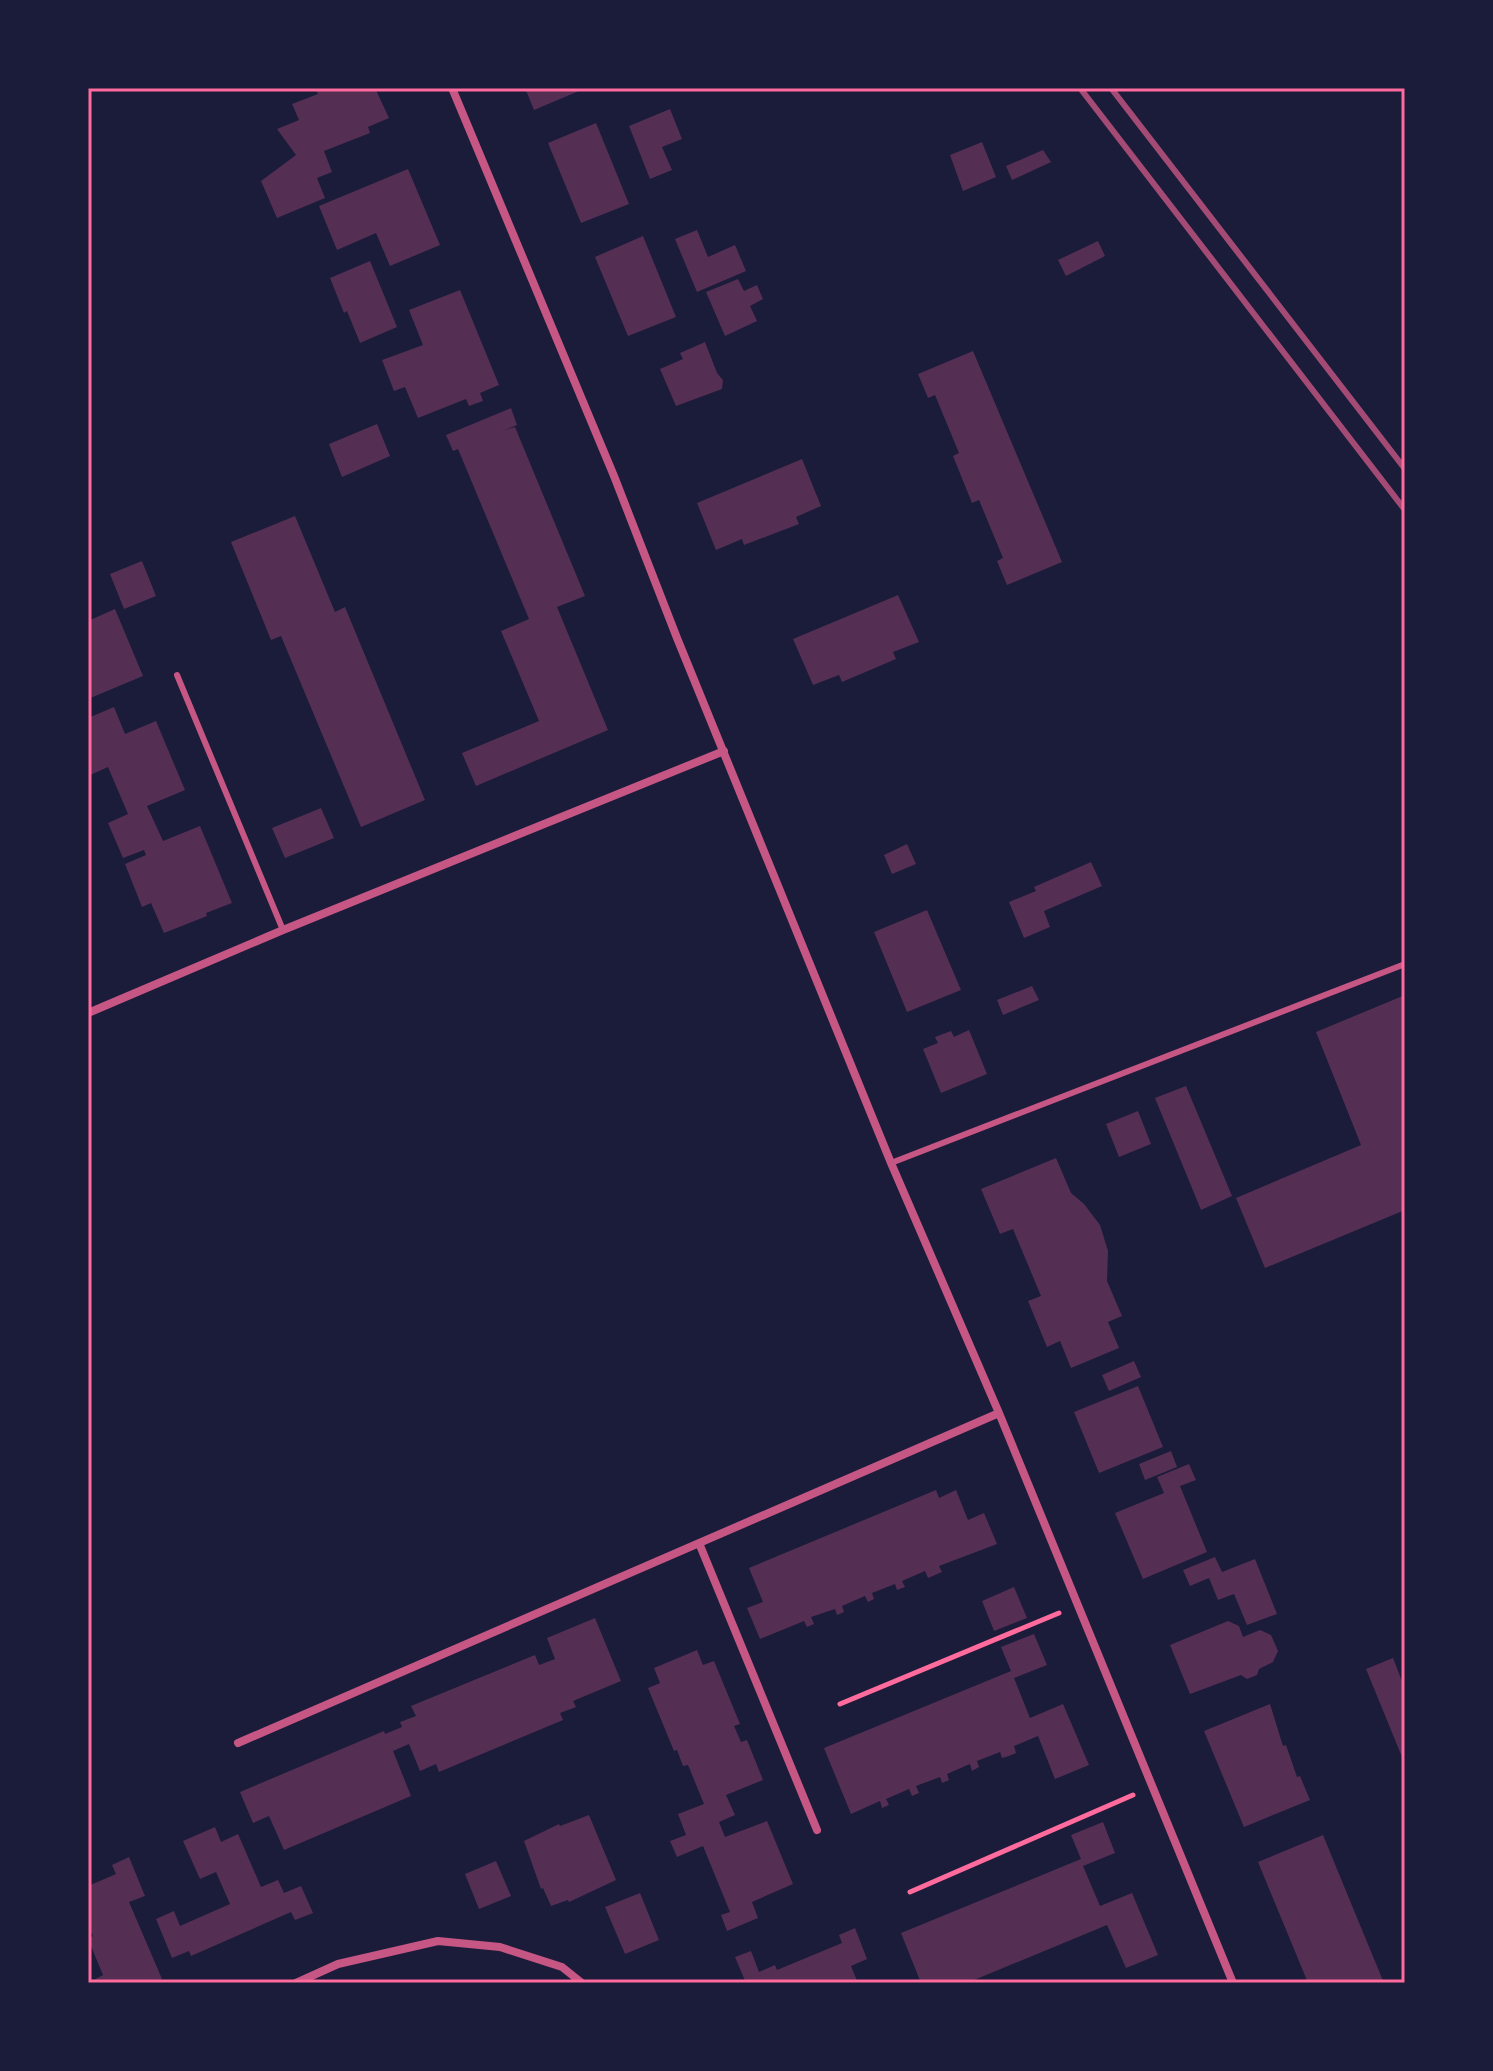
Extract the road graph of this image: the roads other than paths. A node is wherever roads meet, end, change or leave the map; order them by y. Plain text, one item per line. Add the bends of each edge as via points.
1 (452, 88) edge
2 (177, 675) dead end
3 (724, 751) junction
4 (283, 930) junction
5 (1405, 964) edge
6 (88, 1013) edge
7 (891, 1163) junction
8 (999, 1413) junction
9 (699, 1543) junction
10 (238, 1743) dead end
11 (817, 1830) dead end
12 (296, 1983) edge
13 (582, 1983) edge
14 (1233, 1983) edge

1 - 3 street
2 - 4 lane
3 - 4 street
3 - 7 street
4 - 6 street
5 - 7 lane
7 - 8 street
8 - 9 street
8 - 14 street
9 - 10 street
9 - 11 street
12 - 13 street via 338,1964 438,1941 500,1947 562,1967

